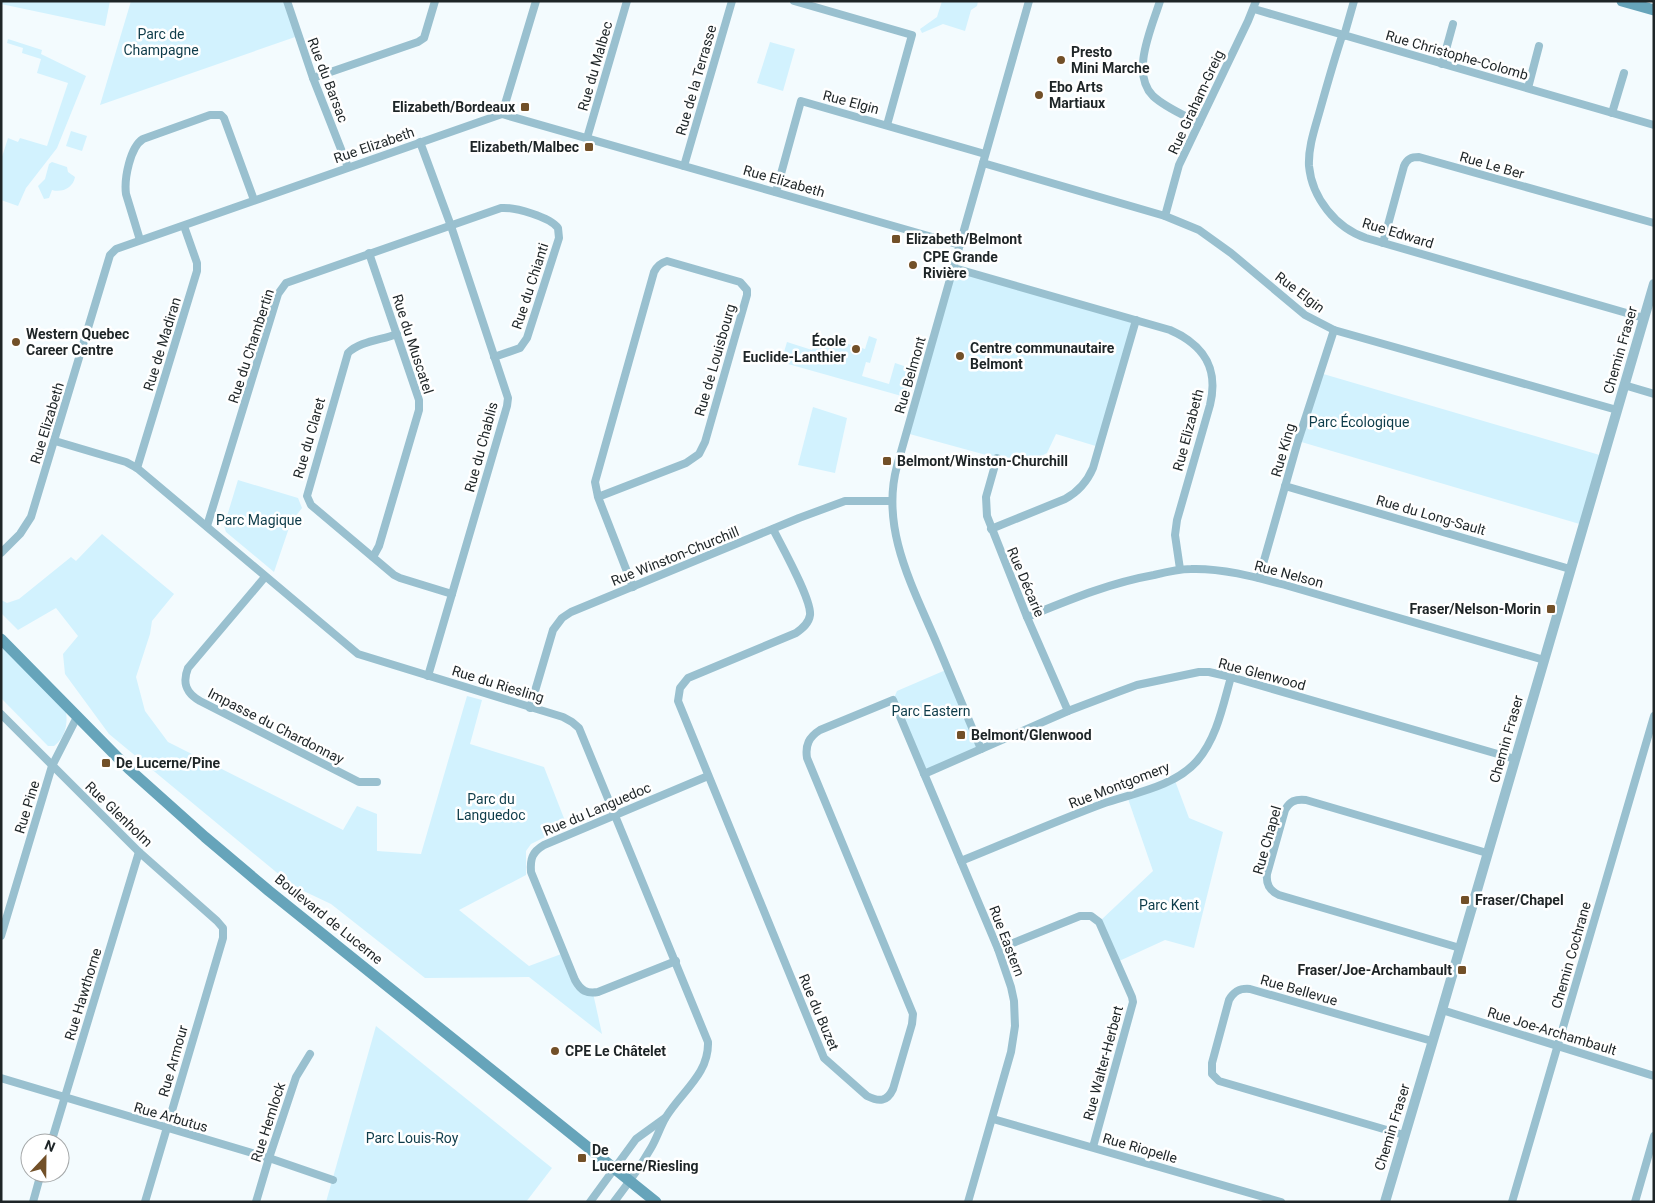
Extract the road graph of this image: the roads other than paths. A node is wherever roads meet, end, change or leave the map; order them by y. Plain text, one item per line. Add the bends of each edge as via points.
1 (287, 1) edge
2 (435, 1) edge
3 (536, 1) edge
4 (627, 1) edge
5 (732, 1) edge
6 (794, 1) edge
7 (1029, 1) edge
8 (1160, 1) edge
9 (1354, 1) edge
10 (1622, 1) edge
11 (1255, 5) edge
12 (1654, 10) edge
13 (1453, 24) dead end
14 (1343, 36) junction
15 (1539, 46) dead end
16 (1442, 64) junction
17 (1624, 73) dead end
18 (313, 78) junction
19 (1528, 88) junction
20 (1612, 112) junction
21 (502, 114) junction
22 (1199, 123) junction
23 (887, 125) junction
24 (1654, 125) edge
25 (587, 138) junction
26 (420, 142) junction
27 (985, 154) junction
28 (983, 164) junction
29 (684, 166) junction
30 (348, 167) junction
31 (776, 192) junction
32 (254, 200) junction
33 (1165, 216) junction
34 (1654, 223) edge
35 (184, 226) junction
36 (451, 226) junction
37 (140, 240) junction
38 (1383, 243) junction
39 (960, 245) junction
40 (369, 253) junction
41 (954, 268) junction
42 (1654, 284) edge
43 (1644, 318) junction
44 (1136, 320) junction
45 (1334, 330) junction
46 (397, 334) junction
47 (494, 357) junction
48 (1624, 385) junction
49 (1654, 394) edge
50 (1617, 410) junction
51 (55, 441) junction
52 (997, 458) dead end
53 (137, 468) junction
54 (1286, 486) junction
55 (598, 496) junction
56 (892, 501) junction
57 (208, 526) junction
58 (991, 529) junction
59 (773, 530) junction
60 (1, 553) edge
61 (373, 557) junction
62 (1570, 569) junction
63 (1180, 570) junction
64 (265, 577) junction
65 (1259, 578) junction
66 (633, 587) junction
67 (452, 594) junction
68 (1027, 617) junction
69 (1, 639) edge
70 (1544, 660) junction
71 (428, 676) junction
72 (1231, 676) junction
73 (893, 700) joint
74 (530, 708) junction
75 (1068, 711) junction
76 (1, 714) edge
77 (1654, 716) edge
78 (77, 717) junction
79 (981, 749) junction
80 (1515, 759) junction
81 (52, 766) junction
82 (924, 774) junction
83 (708, 776) junction
84 (377, 782) dead end
85 (615, 814) junction
86 (138, 852) junction
87 (1487, 853) junction
88 (961, 861) junction
89 (223, 928) joint
90 (1, 936) edge
91 (1460, 948) junction
92 (998, 949) junction
93 (676, 961) junction
94 (1442, 1010) junction
95 (1432, 1041) junction
96 (1557, 1046) junction
97 (310, 1054) dead end
98 (1654, 1076) edge
99 (1, 1078) edge
100 (64, 1098) junction
101 (666, 1117) junction
102 (993, 1118) junction
103 (167, 1129) junction
104 (54, 1133) edge
105 (1404, 1135) junction
106 (1654, 1136) edge
107 (1092, 1148) junction
108 (269, 1158) junction
109 (615, 1169) junction
110 (333, 1180) dead end
111 (630, 1181) junction
112 (39, 1183) edge
113 (33, 1202) edge
114 (145, 1202) edge
115 (256, 1202) edge
116 (590, 1202) edge
117 (614, 1202) edge
118 (656, 1202) edge
119 (968, 1202) edge
120 (1281, 1202) edge
121 (1385, 1202) edge
122 (1512, 1202) edge
123 (1635, 1202) edge

1 - 18 street, Rue du Barsac
2 - 18 street via 424,38 418,42
3 - 21 street
4 - 25 street, Rue du Malbec
5 - 29 street, Rue de la Terrasse
6 - 23 street via 912,35
7 - 27 street, Rue Belmont
8 - 22 street via 1143,58 1143,80 1155,97
9 - 14 street, Rue Edward
10 - 12 main road
11 - 14 street, Rue Christophe-Colomb
11 - 22 street, Rue Graham-Greig
13 - 16 street
14 - 16 street, Rue Christophe-Colomb
14 - 38 street, Rue Edward via 1313,137 1309,167 1320,198 1339,224
15 - 19 street
16 - 19 street, Rue Christophe-Colomb
17 - 20 street
18 - 30 street, Rue du Barsac
19 - 20 street, Rue Christophe-Colomb
20 - 24 street, Rue Christophe-Colomb
21 - 25 street, Rue Elizabeth
21 - 26 street, Rue Elizabeth
22 - 33 street, Rue Graham-Greig via 1180,165
23 - 27 street, Rue Elgin
23 - 31 street, Rue Elgin via 801,101
25 - 29 street, Rue Elizabeth
26 - 30 street, Rue Elizabeth
26 - 36 street, Rue du Chablis
27 - 28 street, Rue Belmont
28 - 33 street, Rue Elgin
28 - 39 street, Rue Belmont
29 - 31 street, Rue Elizabeth
30 - 32 street, Rue Elizabeth
31 - 39 street, Rue Elizabeth
32 - 35 street, Rue Elizabeth
32 - 37 street via 221,115 210,115 143,138 136,146 125,186
33 - 45 street, Rue Elgin via 1204,234 1305,315
34 - 38 street, Rue Le Ber via 1414,157 1404,166
35 - 37 street, Rue Elizabeth
35 - 53 street, Rue de Madiran via 197,271
36 - 40 street, Rue du Chambertin
36 - 47 street, Rue du Chablis
36 - 47 street, Rue du Chianti via 507,208 551,221 558,228 559,238 525,344 513,352
37 - 51 street, Rue Elizabeth via 116,249 110,255
38 - 43 street, Rue Edward
39 - 41 street, Rue Belmont
40 - 46 street, Rue du Muscatel
40 - 57 street, Rue du Chambertin via 291,281 281,288
41 - 44 street, Rue Elizabeth
41 - 56 street, Rue Belmont via 895,473
42 - 43 street, Chemin Fraser
43 - 48 street, Chemin Fraser
44 - 58 street via 1093,468 1086,482 1065,500
44 - 63 street, Rue Elizabeth via 1188,339 1202,351 1210,366 1212,397 1177,520 1175,534
45 - 50 street, Rue Elgin
45 - 54 street, Rue King
46 - 61 street, Rue du Muscatel via 417,391 419,410
46 - 61 street, Rue du Claret via 360,345 348,353 307,492 311,504
47 - 67 street, Rue du Chablis via 508,398 507,406
48 - 49 street
48 - 50 street, Chemin Fraser
50 - 62 street, Chemin Fraser
51 - 53 street, Rue du Riesling
51 - 60 street, Rue Elizabeth via 31,517
52 - 58 street, Rue Décarie via 986,504
53 - 57 street, Rue du Riesling
54 - 62 street, Rue du Long-Sault
54 - 65 street, Rue King
55 - 55 street, Rue de Louisbourg via 594,482 596,474 656,267 667,261 740,282 747,295 699,454 686,463
55 - 66 street, Rue de Louisbourg
56 - 59 street, Rue Winston-Churchill via 845,502
56 - 79 street, Rue Belmont via 895,534 904,566
57 - 64 street, Rue du Riesling
58 - 68 street, Rue Décarie
59 - 66 street, Rue Winston-Churchill
59 - 83 street, Rue du Buzet via 809,602 810,616 796,633 693,675 682,683 678,701
61 - 67 street, Rue du Claret via 400,578
62 - 70 street, Chemin Fraser
63 - 65 street, Rue Nelson
63 - 68 street, Rue Nelson via 1095,590
64 - 71 street, Rue du Riesling via 358,654
64 - 84 street, Impasse du Chardonnay via 188,668 185,682 189,693 358,782
65 - 70 street, Rue Nelson
66 - 74 street, Rue Winston-Churchill via 562,618 557,624
67 - 71 street, Rue du Chablis
68 - 75 street, Rue Décarie
69 - 78 main road, Boulevard de Lucerne
70 - 80 street, Chemin Fraser
71 - 74 street, Rue du Riesling
72 - 75 street, Rue Glenwood via 1209,672 1137,685
72 - 80 street, Rue Glenwood
72 - 88 street, Rue Montgomery via 1210,742 1198,760 1183,773
73 - 82 street, Rue Eastern
73 - 83 street, Rue du Buzet via 820,730 810,738 806,748 807,758 912,1014 893,1089 884,1100 867,1096 824,1058
74 - 85 street, Rue du Riesling via 563,717 579,728
75 - 79 street, Rue Glenwood
76 - 81 street, Rue Glenholm
77 - 96 street, Chemin Cochrane
78 - 81 street, Rue Pine
78 - 109 main road, Boulevard de Lucerne via 148,787 269,891
79 - 82 street, Rue Glenwood
80 - 87 street, Chemin Fraser
81 - 86 street, Rue Glenholm
81 - 90 street, Rue Pine
82 - 88 street, Rue Eastern
83 - 85 street, Rue du Languedoc
85 - 93 street, Rue du Riesling
85 - 93 street, Rue du Languedoc via 544,845 531,858 532,872 575,980 582,990 598,992
86 - 89 street, Rue Glenholm via 218,920
86 - 100 street, Rue Hawthorne
87 - 91 street, Chemin Fraser
87 - 91 street, Rue Chapel via 1306,800 1296,799 1285,810 1267,874 1270,889 1279,895
88 - 92 street, Rue Eastern
89 - 103 street, Rue Armour via 223,938
91 - 94 street, Chemin Fraser
92 - 102 street, Rue Eastern via 1011,987 1016,1026
92 - 107 street, Rue Walter-Herbert via 1080,916 1091,916 1099,922 1133,1002
93 - 101 street, Rue du Riesling via 705,1032 708,1052 704,1066
94 - 95 street, Chemin Fraser
94 - 96 street, Rue Joe-Archambault
95 - 105 street, Chemin Fraser
95 - 105 street, Rue Bellevue via 1250,989 1240,989 1229,1000 1212,1063 1212,1074 1219,1081
96 - 98 street, Rue Joe-Archambault
96 - 122 street, Chemin Cochrane
97 - 108 street, Rue Hemlock via 296,1077
99 - 100 street, Rue Arbutus
100 - 103 street, Rue Arbutus
100 - 104 street, Rue Hawthorne
101 - 109 street, Rue du Riesling via 636,1138
101 - 111 street, Rue du Riesling via 652,1147
102 - 107 street, Rue Riopelle
102 - 119 street, Rue Eastern
103 - 108 street, Rue Arbutus
103 - 114 street, Rue Armour
105 - 121 street, Chemin Fraser
106 - 123 street
107 - 120 street, Rue Riopelle
108 - 110 street, Rue Arbutus
108 - 115 street, Rue Hemlock
109 - 111 main road, Boulevard de Lucerne
109 - 116 street, Rue du Riesling
111 - 117 street, Rue du Riesling
111 - 118 main road, Boulevard de Lucerne
112 - 113 street

